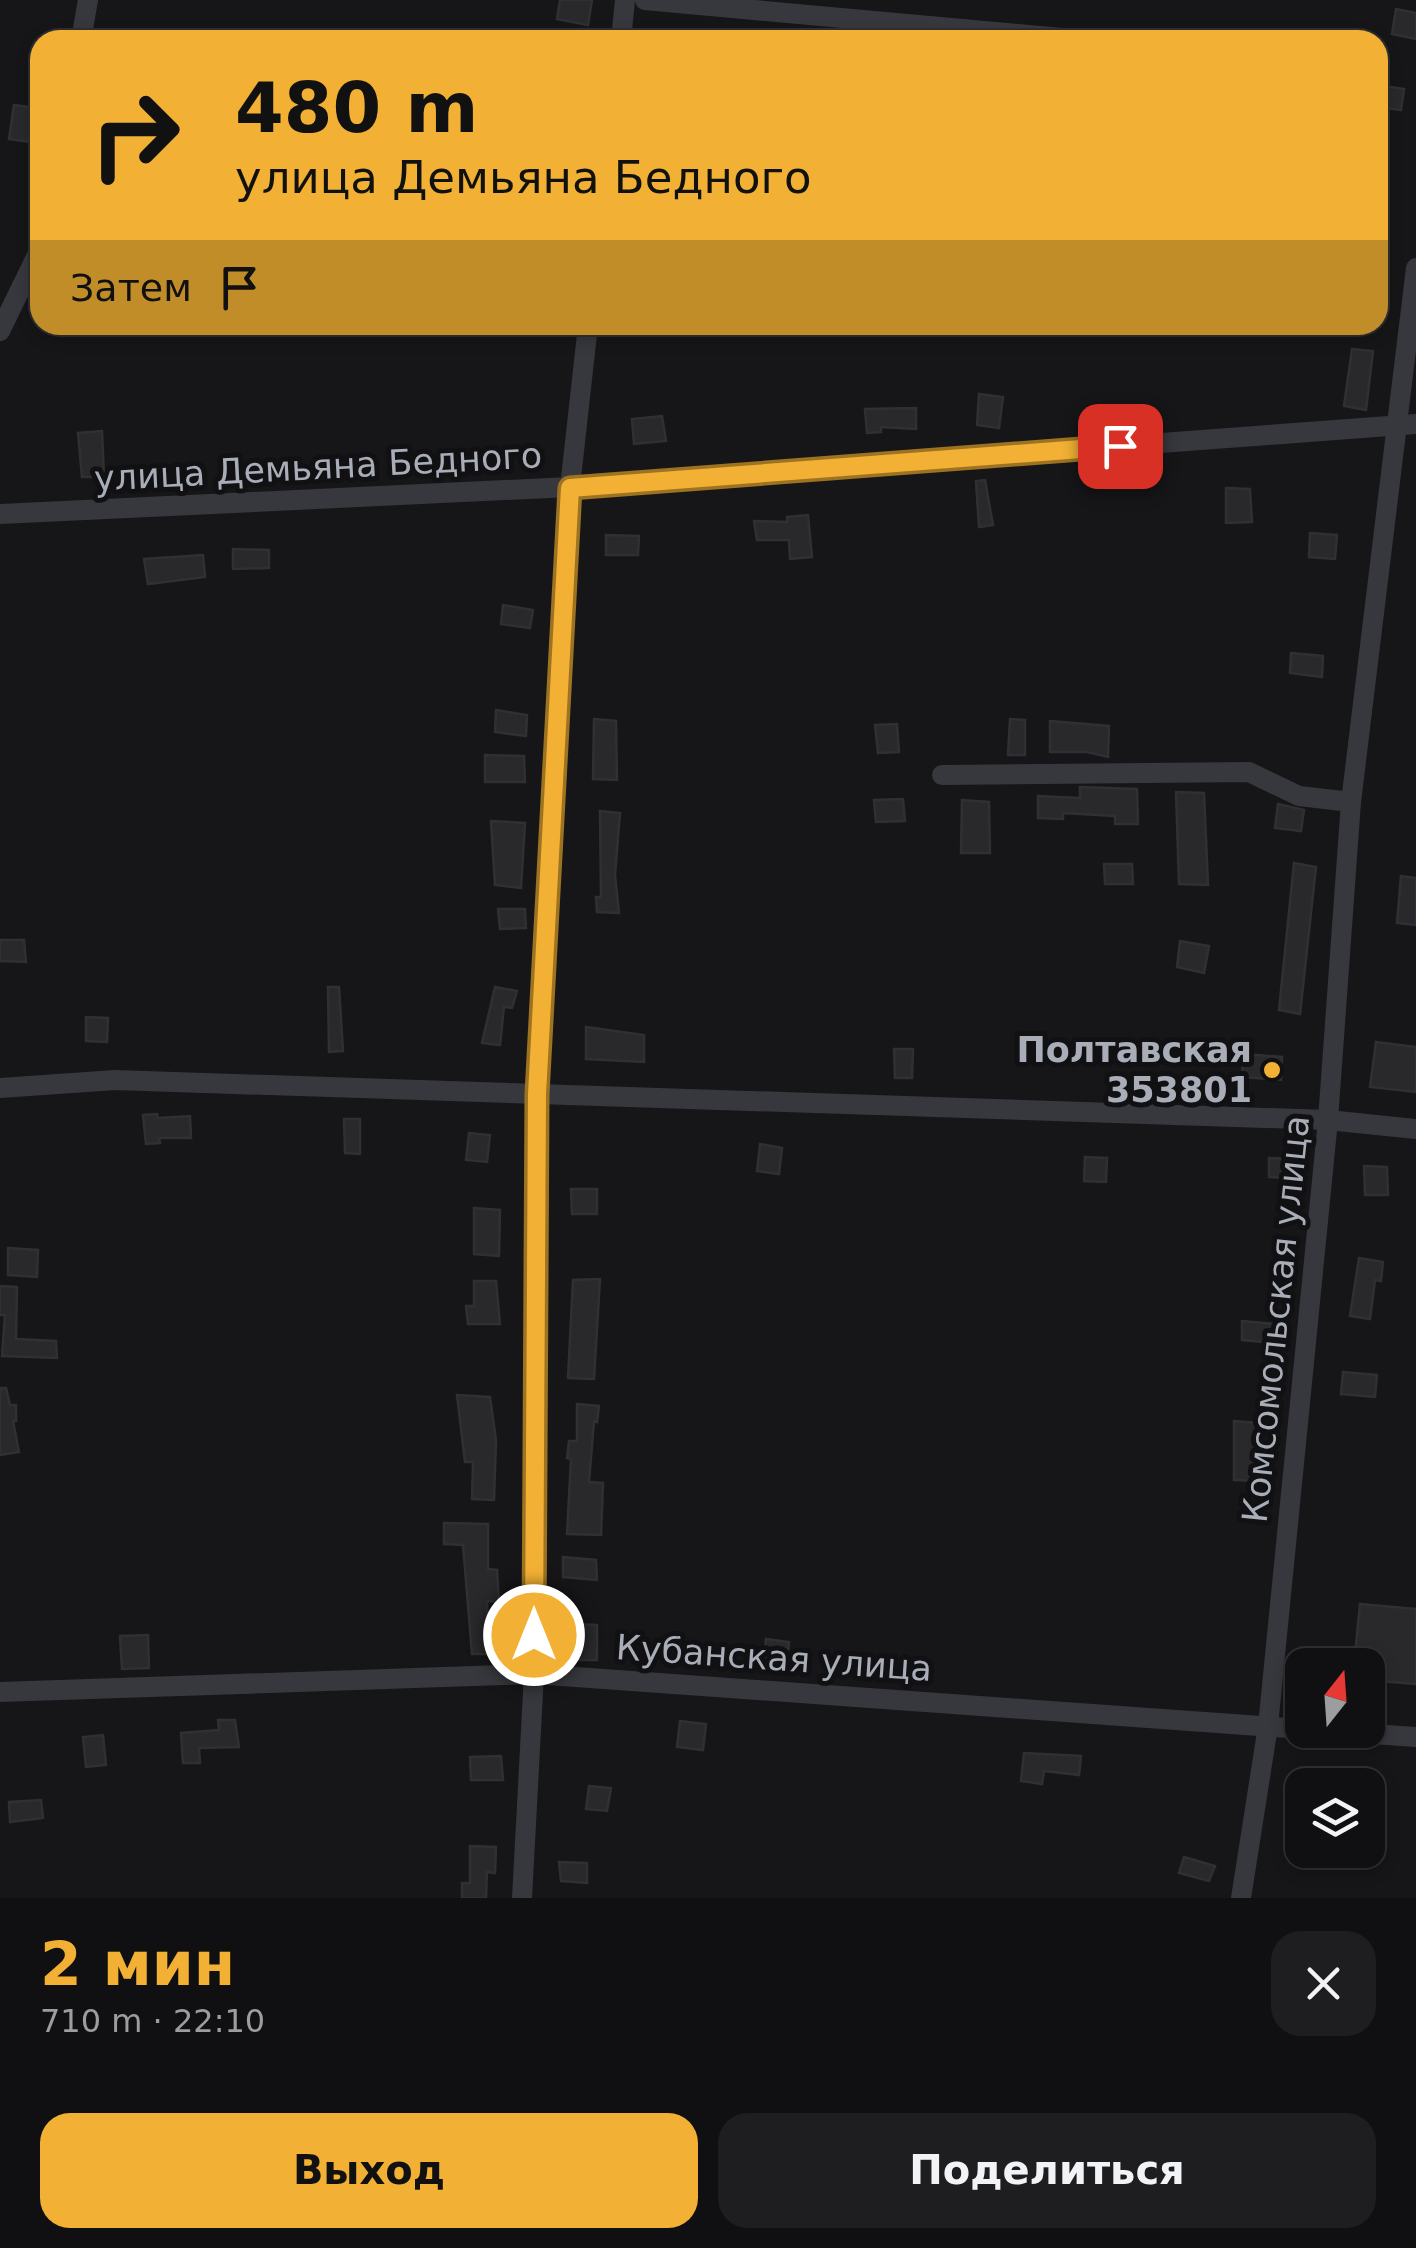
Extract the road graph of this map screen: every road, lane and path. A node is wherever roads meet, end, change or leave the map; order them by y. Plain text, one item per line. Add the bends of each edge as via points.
1 (88, 0) edge
2 (626, 0) edge
3 (645, 0) edge
4 (82, 30) edge
5 (622, 30) edge
6 (974, 30) edge
7 (1416, 268) edge
8 (30, 270) edge
9 (0, 331) edge
10 (587, 335) edge
11 (1406, 425) edge
12 (570, 488) junction
13 (0, 514) edge
14 (942, 775) dead end
15 (1351, 802) junction
16 (0, 1088) edge
17 (537, 1094) junction
18 (1328, 1120) junction
19 (1416, 1129) edge
20 (534, 1674) junction
21 (0, 1692) edge
22 (1268, 1726) junction
23 (1285, 1728) edge
24 (1385, 1736) edge
25 (1416, 1738) edge
26 (522, 1898) edge
27 (1241, 1898) edge

1 - 4 street
2 - 5 street
3 - 6 street
7 - 11 street, Комсомольская улица
8 - 9 street
10 - 12 street
11 - 12 street, улица Демьяна Бедного
11 - 15 street, Комсомольская улица
12 - 13 street, улица Демьяна Бедного
12 - 17 street
14 - 15 street via 1249,772 1299,796
15 - 18 street, Комсомольская улица
16 - 17 street via 115,1080
17 - 18 street
17 - 20 street
18 - 19 street
18 - 22 street, Комсомольская улица
20 - 21 street, Кубанская улица
20 - 22 street, Кубанская улица
20 - 26 street
22 - 23 street, Кубанская улица
22 - 27 street, Комсомольская улица
24 - 25 street

